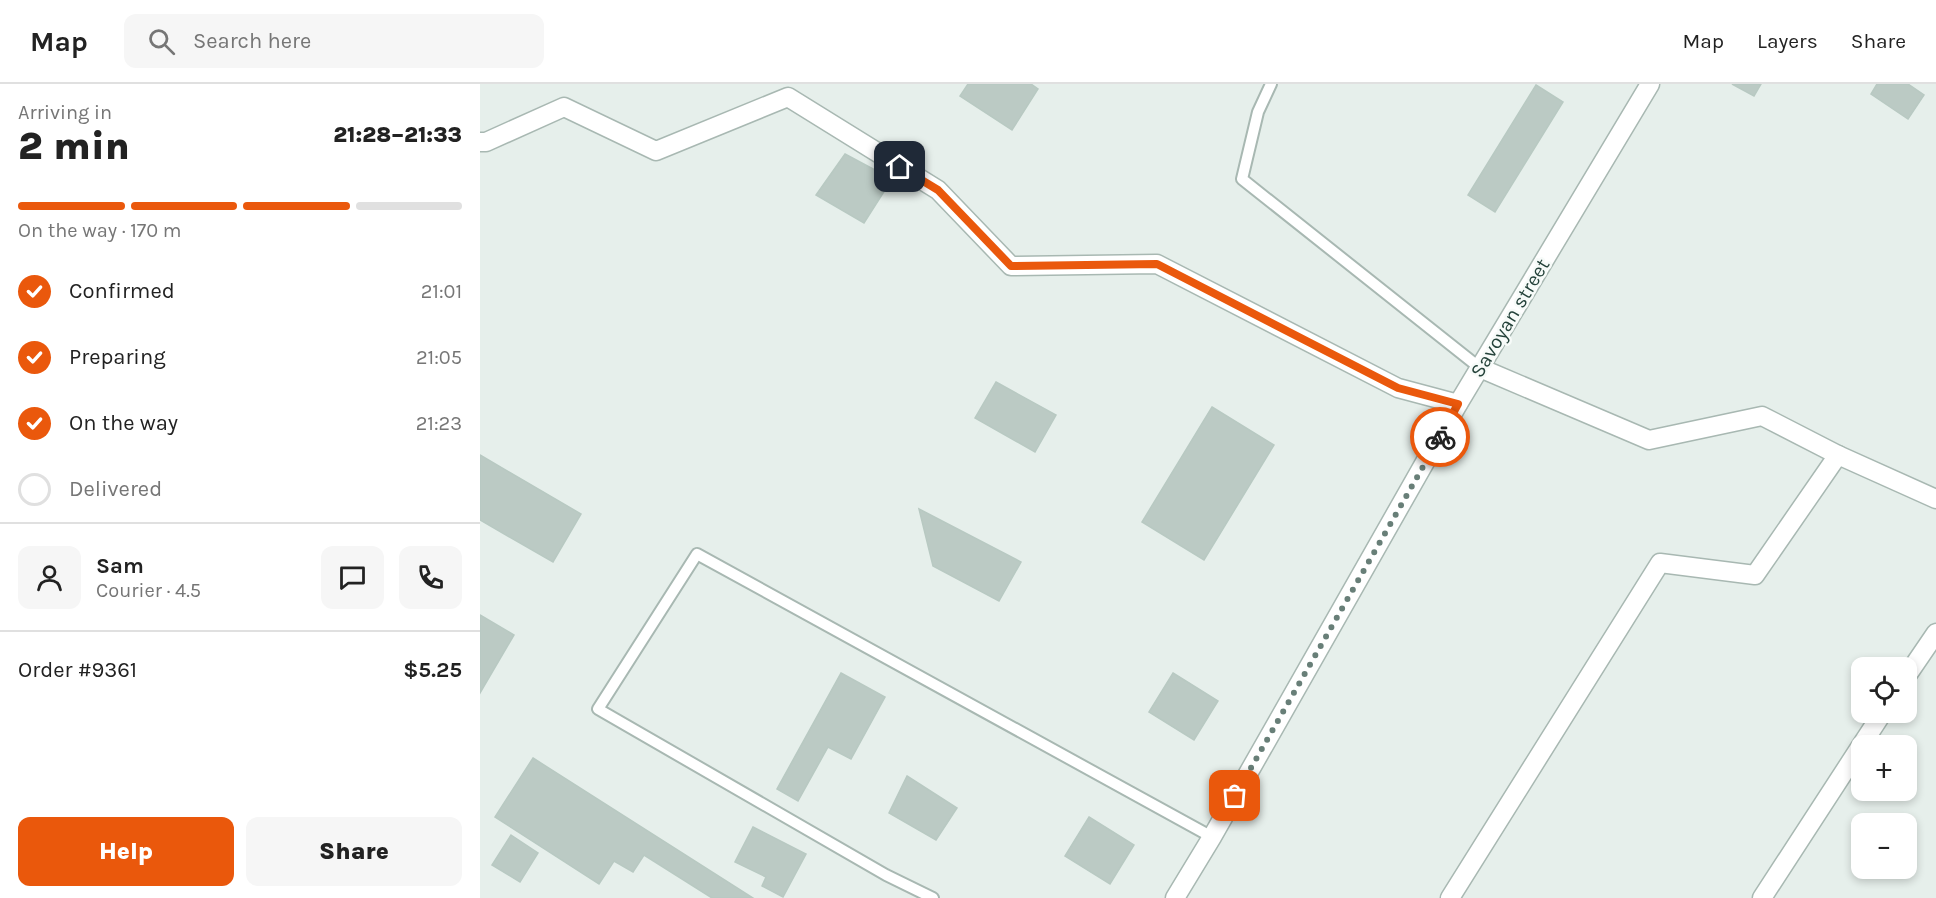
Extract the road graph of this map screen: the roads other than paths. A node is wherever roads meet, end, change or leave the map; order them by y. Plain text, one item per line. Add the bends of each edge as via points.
1 (1271, 84) edge
2 (1650, 84) edge
3 (480, 142) edge
4 (1480, 368) junction
5 (1458, 404) junction
6 (1838, 455) junction
7 (1936, 499) edge
8 (1936, 633) edge
9 (1917, 661) edge
10 (1876, 723) edge
11 (1212, 837) junction
12 (933, 898) edge
13 (1175, 898) edge
14 (1450, 898) edge
15 (1762, 898) edge

1 - 4 lane via 1258,112 1242,179
2 - 4 street, Savoyan street
3 - 5 street via 564,107 656,151 788,97 938,190 1011,266 1157,264 1398,388
4 - 5 street, Savoyan street
4 - 6 street via 1649,440 1762,416
5 - 11 street, Savoyan street
6 - 7 street
6 - 14 street via 1755,575 1659,563
8 - 9 street
10 - 15 street
11 - 12 lane via 697,554 598,709
11 - 13 street, Savoyan street

